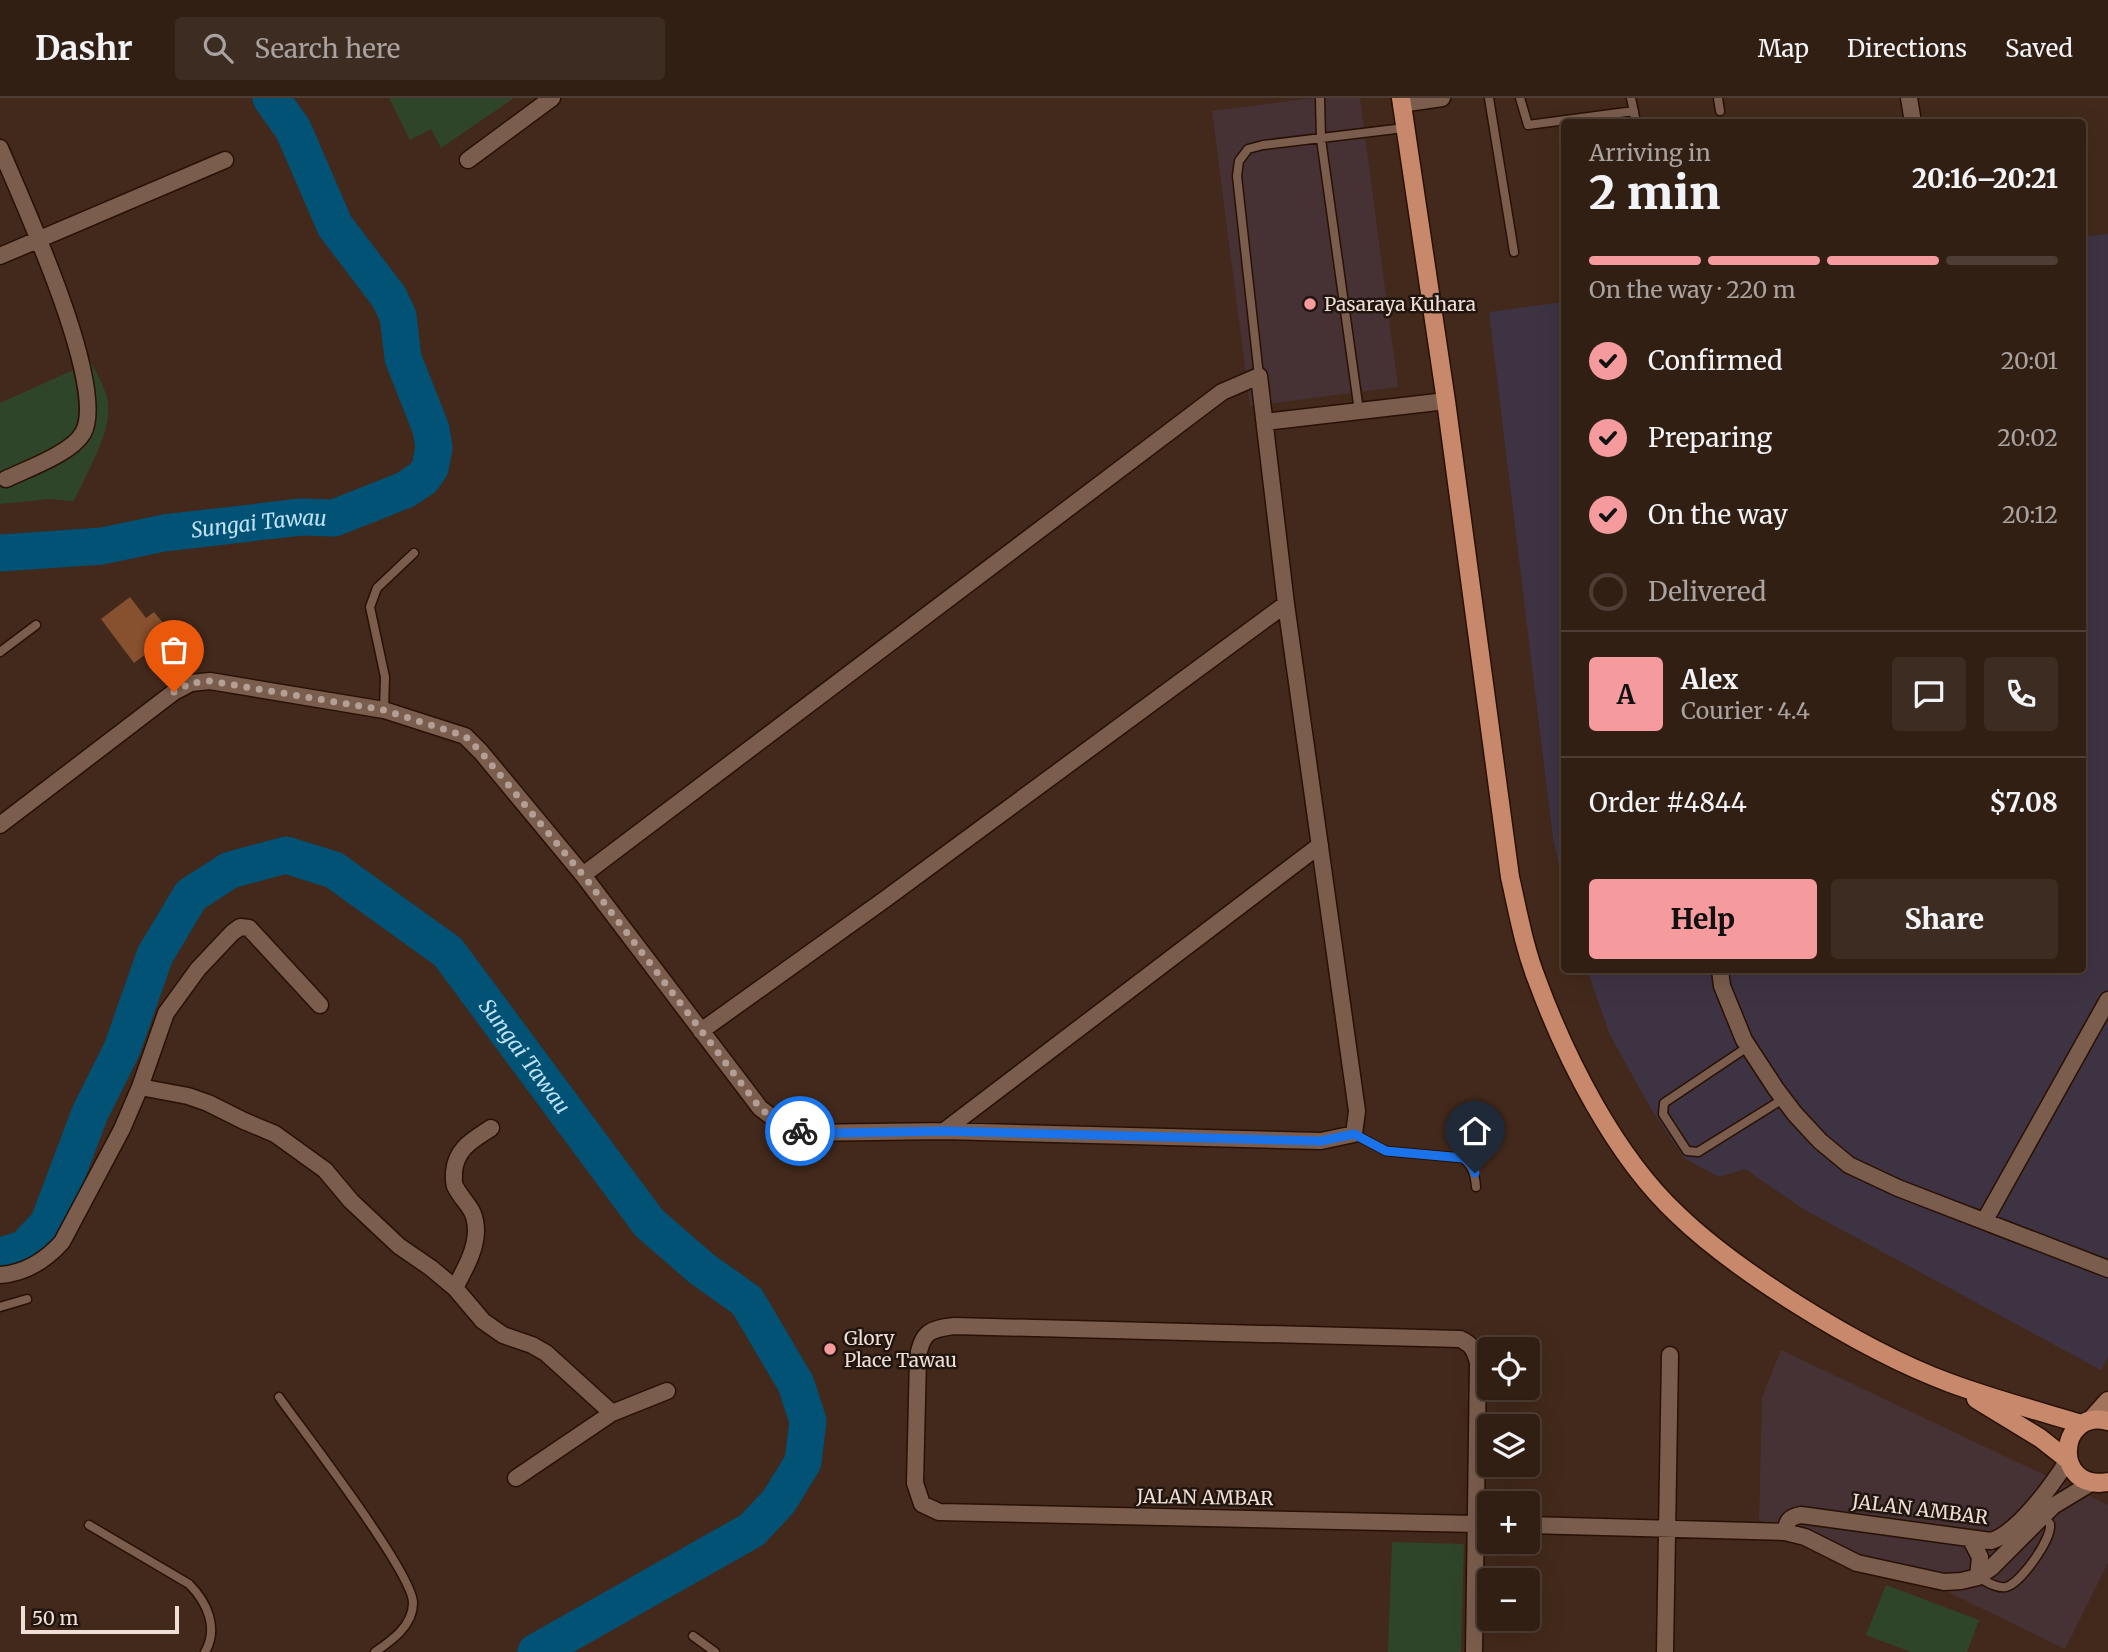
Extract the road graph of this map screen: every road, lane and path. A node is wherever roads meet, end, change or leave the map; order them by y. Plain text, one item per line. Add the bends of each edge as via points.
1 (552, 98) edge
2 (1320, 98) edge
3 (1442, 98) edge
4 (1489, 98) edge
5 (1520, 98) edge
6 (1632, 98) edge
7 (1718, 98) edge
8 (1909, 98) edge
9 (1401, 101) edge
10 (1634, 111) junction
11 (1720, 111) dead end
12 (1573, 119) edge
13 (1635, 119) edge
14 (1912, 119) edge
15 (1561, 121) edge
16 (1404, 128) junction
17 (1321, 138) junction
18 (0, 148) edge
19 (225, 160) dead end
20 (468, 160) dead end
21 (38, 239) junction
22 (1514, 253) dead end
23 (0, 256) edge
24 (1259, 376) junction
25 (1446, 401) junction
26 (1359, 411) junction
27 (1265, 422) junction
28 (6, 479) dead end
29 (414, 553) dead end
30 (1286, 604) junction
31 (36, 625) dead end
32 (0, 652) edge
33 (384, 710) junction
34 (0, 825) edge
35 (1320, 845) junction
36 (583, 875) junction
37 (1720, 973) edge
38 (2108, 1000) edge
39 (320, 1005) dead end
40 (701, 1031) junction
41 (1749, 1046) junction
42 (140, 1087) junction
43 (1783, 1099) junction
44 (491, 1128) dead end
45 (944, 1131) junction
46 (1354, 1134) junction
47 (1476, 1187) dead end
48 (1985, 1220) junction
49 (2108, 1269) edge
50 (0, 1275) edge
51 (455, 1288) junction
52 (27, 1299) dead end
53 (0, 1307) edge
54 (1670, 1355) dead end
55 (1949, 1382) junction
56 (667, 1391) dead end
57 (279, 1397) dead end
58 (2108, 1401) edge
59 (612, 1413) junction
60 (2093, 1422) edge
61 (2068, 1460) junction
62 (516, 1478) dead end
63 (2104, 1483) edge
64 (2043, 1516) junction
65 (1483, 1524) edge
66 (89, 1525) dead end
67 (1540, 1525) edge
68 (1667, 1528) junction
69 (1784, 1532) junction
70 (1970, 1538) junction
71 (1481, 1554) edge
72 (1978, 1577) junction
73 (693, 1636) dead end
74 (205, 1652) edge
75 (375, 1652) edge
76 (715, 1652) edge
77 (1474, 1652) edge
78 (1665, 1652) edge

1 - 20 street
2 - 17 lane
3 - 9 street
4 - 22 lane
5 - 15 lane via 1528,125
6 - 10 lane
7 - 11 lane
8 - 14 street
9 - 16 main road
10 - 12 lane
10 - 13 lane
16 - 17 lane
16 - 25 main road
17 - 24 lane via 1248,149 1239,161
17 - 26 lane
18 - 21 street
19 - 21 street
21 - 23 street
21 - 28 street via 79,353 89,418 74,445
24 - 27 street
24 - 36 street via 1222,392
25 - 26 street
25 - 55 main road via 1510,877 1536,978 1582,1082 1625,1151 1677,1215 1737,1263 1823,1321
26 - 27 street
27 - 30 street
29 - 33 lane via 377,588 370,607 385,677
30 - 35 street
30 - 40 street
31 - 32 lane
33 - 34 street via 210,681 191,683
33 - 36 street via 465,736
35 - 45 street
35 - 46 street via 1357,1111
36 - 40 street
37 - 41 street
38 - 48 street
39 - 42 street via 249,928 240,927 198,969 166,1013
40 - 45 street via 760,1108 780,1124 803,1133
41 - 43 street
41 - 43 lane via 1664,1103 1663,1114 1686,1151 1698,1152
42 - 50 street via 62,1242 30,1268
42 - 51 street via 208,1102 275,1134 325,1170 398,1246
43 - 48 street via 1820,1141 1849,1164 1898,1188
44 - 51 street via 466,1145 454,1170 454,1186 472,1210 476,1232 473,1252
45 - 46 street via 1321,1141
46 - 47 lane via 1386,1151 1463,1158 1471,1164
48 - 49 street
51 - 59 street via 483,1321 546,1353
52 - 53 lane
54 - 68 street
55 - 60 main road
55 - 61 main road
56 - 59 street
57 - 75 lane via 410,1588 410,1617 389,1643
58 - 60 street
59 - 62 street
60 - 61 main road via 2069,1440
61 - 63 main road via 2076,1475
61 - 70 street, JALAN AMBAR via 2049,1489 2000,1538
63 - 64 street via 2065,1497
64 - 72 street
64 - 72 lane via 2050,1524 2049,1532 2037,1557 2011,1584 2000,1587
65 - 65 street, JALAN AMBAR via 1478,1363 1472,1347 1460,1339 954,1326 938,1328 920,1343 915,1483 922,1504 939,1512
66 - 74 lane via 197,1592 211,1618
67 - 68 street
68 - 69 street
68 - 78 street
69 - 70 street, JALAN AMBAR via 1787,1520 1801,1515
69 - 72 street via 1805,1537 1857,1563 1944,1582
70 - 72 street via 1980,1557
71 - 77 street
73 - 76 lane

